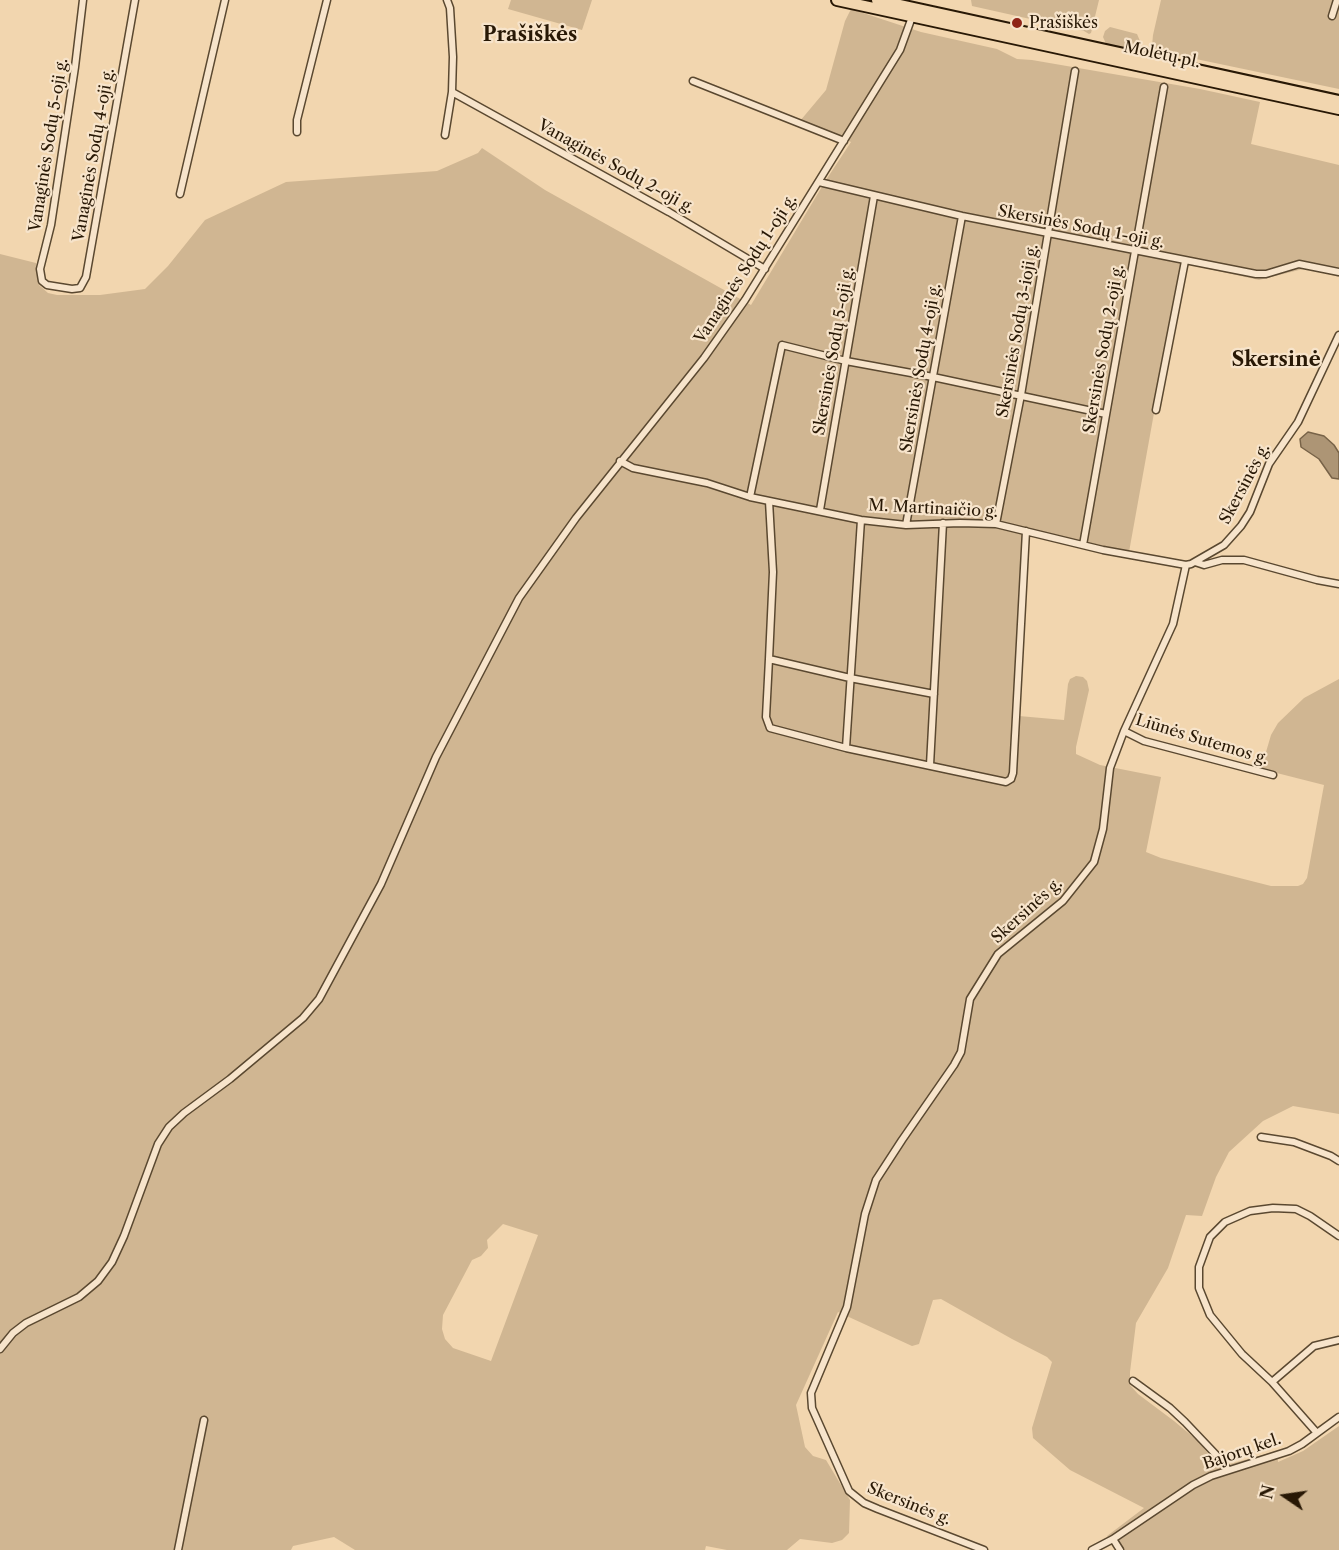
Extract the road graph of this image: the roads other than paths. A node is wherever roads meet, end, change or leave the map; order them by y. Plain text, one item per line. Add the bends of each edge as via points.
1 (83, 0) edge
2 (135, 0) edge
3 (225, 0) edge
4 (327, 0) edge
5 (447, 0) edge
6 (837, 0) edge
7 (877, 0) edge
8 (1337, 0) edge
9 (1332, 16) dead end
10 (912, 17) junction
11 (1075, 71) dead end
12 (693, 81) dead end
13 (1164, 87) dead end
14 (452, 92) junction
15 (1339, 101) edge
16 (1339, 110) edge
17 (297, 132) dead end
18 (445, 135) dead end
19 (844, 141) junction
20 (819, 182) junction
21 (180, 194) dead end
22 (874, 196) junction
23 (962, 216) junction
24 (1048, 234) junction
25 (1134, 251) junction
26 (1185, 261) junction
27 (765, 269) junction
28 (1339, 272) edge
29 (54, 287) joint
30 (1339, 335) edge
31 (846, 361) junction
32 (933, 377) junction
33 (1021, 395) junction
34 (1156, 410) dead end
35 (1106, 414) junction
36 (620, 461) junction
37 (750, 497) junction
38 (769, 501) junction
39 (820, 510) junction
40 (861, 520) junction
41 (942, 523) junction
42 (996, 524) junction
43 (906, 525) junction
44 (1026, 531) junction
45 (1083, 545) junction
46 (1195, 562) junction
47 (1186, 565) junction
48 (1339, 584) edge
49 (769, 659) junction
50 (850, 678) junction
51 (934, 694) junction
52 (1124, 731) junction
53 (846, 748) junction
54 (930, 765) junction
55 (1273, 775) dead end
56 (1261, 1137) dead end
57 (1339, 1161) edge
58 (1339, 1236) edge
59 (1339, 1340) edge
60 (0, 1349) edge
61 (1133, 1381) dead end
62 (1272, 1382) junction
63 (1339, 1417) edge
64 (204, 1420) dead end
65 (1317, 1433) junction
66 (1228, 1470) junction
67 (1113, 1539) junction
68 (178, 1550) edge
69 (984, 1550) edge
70 (1092, 1550) edge
71 (1120, 1550) edge

1 - 29 street, Vanaginės Sodų 5-oji g. via 51,225 40,269 42,281
2 - 29 street, Vanaginės Sodų 4-oji g. via 86,277 76,289
3 - 21 street
4 - 17 street
5 - 14 street
6 - 10 highway, Molėtų pl.
7 - 15 highway, Molėtų pl.
8 - 9 street
10 - 16 highway, Molėtų pl.
10 - 19 street, Vanaginės Sodų 1-oji g. via 900,50
11 - 24 street, Skersinės Sodų 3-ioji g.
12 - 19 street
13 - 25 street, Skersinės Sodų 2-oji g.
14 - 18 street
14 - 27 street, Vanaginės Sodų 2-oji g.
19 - 20 street, Vanaginės Sodų 1-oji g.
20 - 22 street, Skersinės Sodų 1-oji g.
20 - 27 street, Vanaginės Sodų 1-oji g.
22 - 23 street, Skersinės Sodų 1-oji g.
22 - 31 street, Skersinės Sodų 5-oji g.
23 - 24 street, Skersinės Sodų 1-oji g.
23 - 32 street, Skersinės Sodų 4-oji g.
24 - 25 street, Skersinės Sodų 1-oji g.
24 - 33 street, Skersinės Sodų 3-ioji g.
25 - 26 street, Skersinės Sodų 1-oji g.
25 - 35 street, Skersinės Sodų 2-oji g.
26 - 28 street, Skersinės Sodų 1-oji g. via 1256,274 1299,264
26 - 34 street
27 - 36 street, Vanaginės Sodų 1-oji g. via 704,358
30 - 46 street, Skersinės g. via 1298,422 1269,464 1250,512 1224,544
31 - 32 street
31 - 37 street via 782,345
31 - 39 street, Skersinės Sodų 5-oji g.
32 - 33 street
32 - 43 street, Skersinės Sodų 4-oji g.
33 - 35 street
33 - 42 street, Skersinės Sodų 3-ioji g.
35 - 45 street, Skersinės Sodų 2-oji g.
36 - 37 street, M. Martinaičio g. via 633,468 707,483
36 - 60 street, Vanaginės Sodų 1-oji g. via 519,598 436,757 381,884 319,999 303,1018 169,1127 158,1144 124,1236 98,1281 79,1297 26,1323
37 - 38 street, M. Martinaičio g.
38 - 39 street, M. Martinaičio g.
38 - 49 street via 773,572
39 - 40 street, M. Martinaičio g.
40 - 43 street, M. Martinaičio g.
40 - 50 street
41 - 42 street, M. Martinaičio g.
41 - 43 street, M. Martinaičio g.
41 - 51 street
42 - 44 street, M. Martinaičio g.
44 - 45 street, M. Martinaičio g.
44 - 54 street via 1011,779 1006,782
45 - 47 street, M. Martinaičio g.
46 - 47 street, Skersinės g.
46 - 48 street via 1204,566 1222,560 1244,560
47 - 52 street, Skersinės g. via 1173,624
49 - 50 street
49 - 53 street via 766,717 770,728
50 - 51 street
50 - 53 street
51 - 54 street
52 - 55 street, Liūnės Sutemos g. via 1144,741
52 - 69 street, Skersinės g. via 1110,768 1103,829 1094,862 1063,901 998,954 970,999 961,1052 954,1065 880,1172 865,1214 847,1307 811,1394 812,1408 849,1491 864,1503
53 - 54 street
56 - 57 street via 1294,1142
58 - 62 street via 1296,1209 1273,1208 1250,1211 1225,1222 1210,1236 1199,1267 1198,1288 1210,1315 1242,1354
59 - 62 street via 1314,1346
61 - 66 street via 1185,1422
62 - 65 street
63 - 65 street, Bajorų kel.
64 - 68 street
65 - 66 street, Bajorų kel. via 1289,1451
66 - 67 street, Bajorų kel. via 1178,1494
67 - 70 street, Bajorų kel.
67 - 71 street

